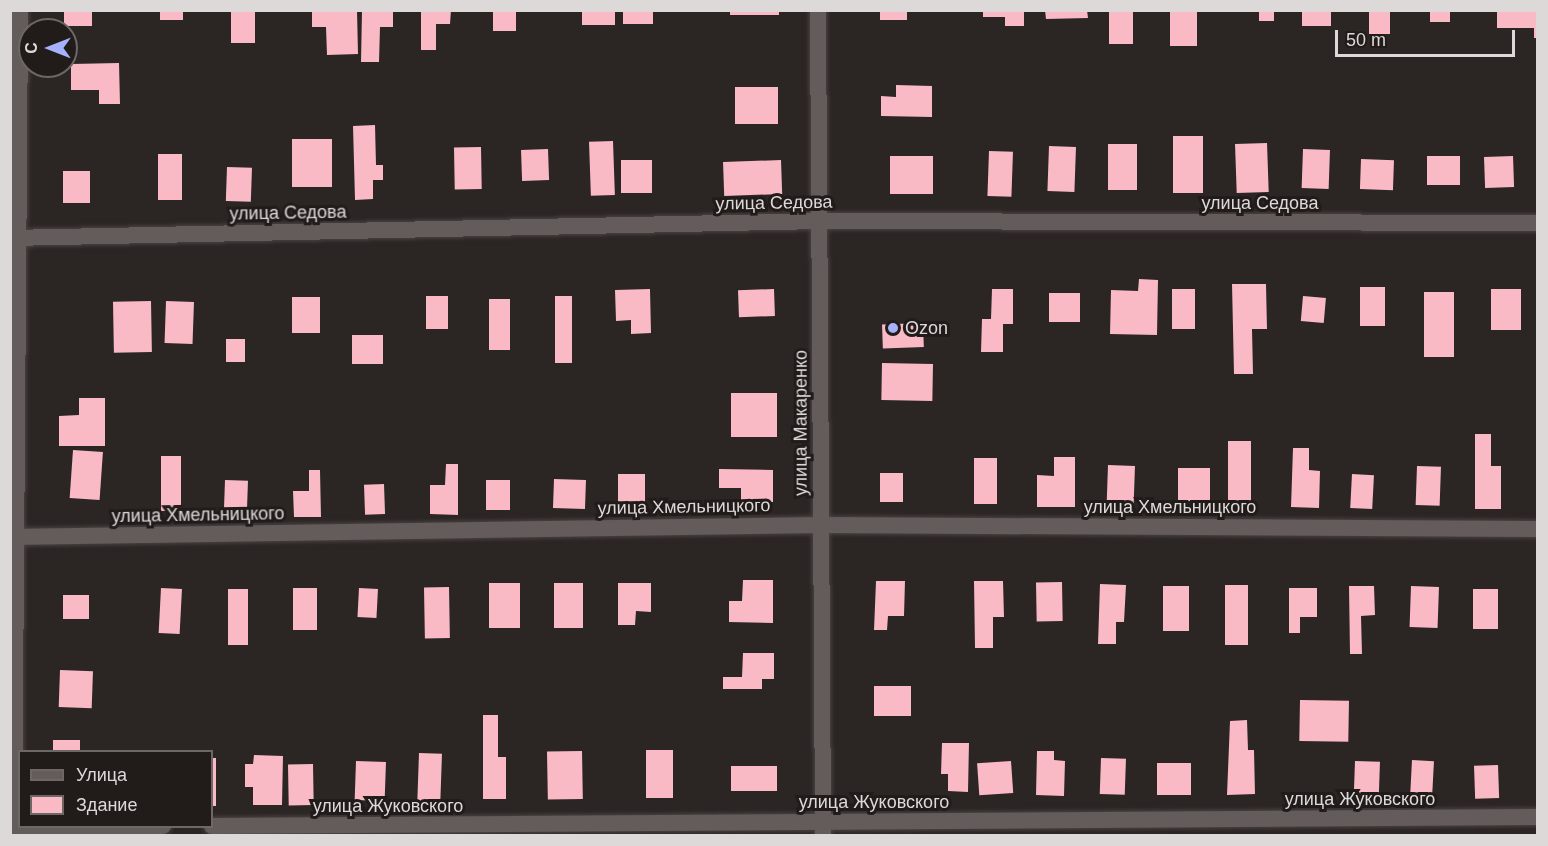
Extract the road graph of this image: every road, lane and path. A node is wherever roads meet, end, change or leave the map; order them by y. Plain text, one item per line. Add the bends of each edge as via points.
1 (20, 10) edge
2 (818, 10) edge
3 (819, 221) junction
4 (1538, 223) edge
5 (13, 238) edge
6 (821, 525) junction
7 (1538, 529) edge
8 (13, 537) edge
9 (1538, 817) edge
10 (213, 826) edge
11 (88, 828) edge
12 (823, 829) edge
13 (13, 830) edge

1 - 5 street
2 - 3 street, улица Макаренко
3 - 4 street, улица Седова
3 - 5 street, улица Седова
3 - 6 street, улица Макаренко
5 - 8 street
6 - 7 street, улица Хмельницкого
6 - 8 street, улица Хмельницкого
6 - 12 street, улица Макаренко
8 - 13 street
9 - 12 street, улица Жуковского
10 - 12 street, улица Жуковского
11 - 13 street

